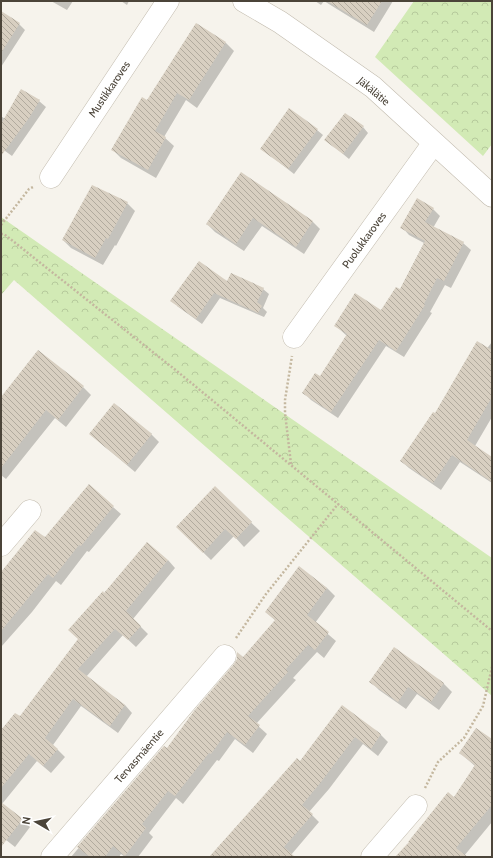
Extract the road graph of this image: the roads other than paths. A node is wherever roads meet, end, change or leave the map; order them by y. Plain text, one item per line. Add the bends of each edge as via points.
1 (168, 1) edge
2 (244, 1) edge
3 (433, 144) junction
4 (51, 176) road end
5 (492, 196) edge
6 (294, 337) road end
7 (30, 511) dead end
8 (1, 545) edge
9 (225, 656) road end
10 (416, 806) road end
11 (52, 857) edge
12 (372, 857) edge

1 - 4 street, Mustikkaroves
2 - 3 street, Jäkälätie via 280,22 373,87
3 - 5 street, Jäkälätie
3 - 6 street, Puolukkaroves
7 - 8 street
9 - 11 street, Tervasmäentie
10 - 12 street

